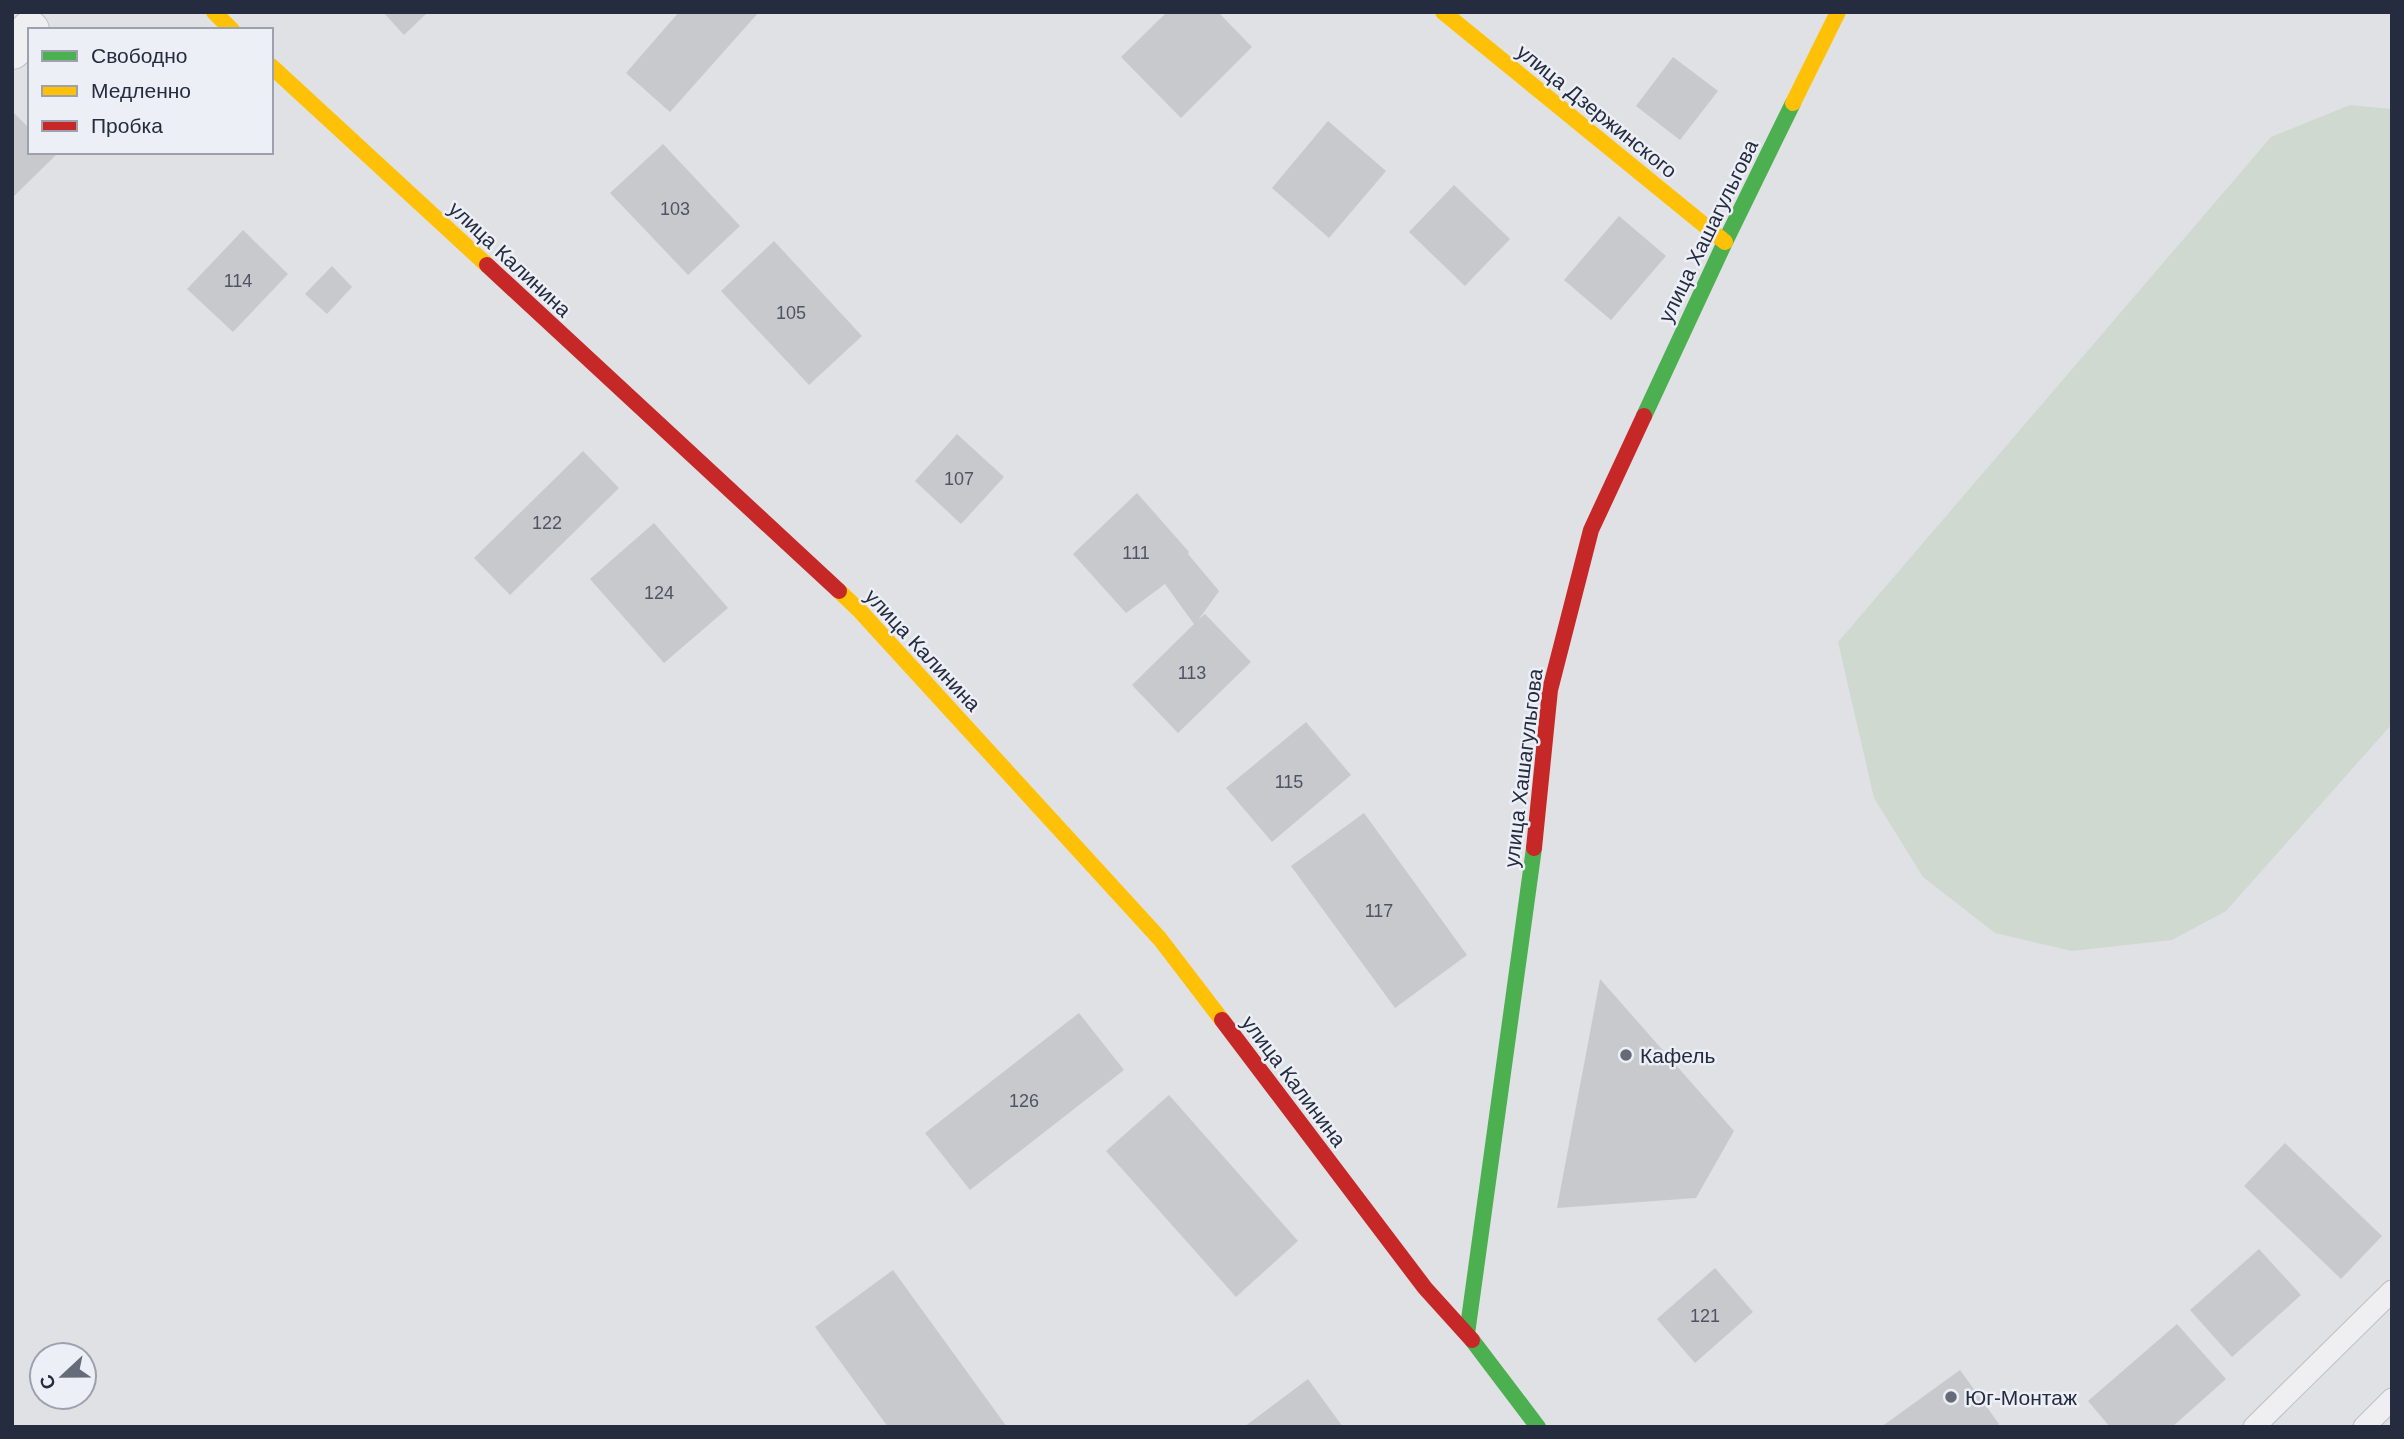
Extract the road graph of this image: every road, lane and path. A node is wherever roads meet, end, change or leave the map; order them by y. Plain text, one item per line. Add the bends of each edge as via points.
1 (45, 12) edge
2 (214, 12) edge
3 (1443, 12) edge
4 (1838, 12) edge
5 (32, 28) edge
6 (230, 28) edge
7 (28, 32) edge
8 (12, 50) edge
9 (273, 68) edge
10 (1725, 242) junction
11 (2392, 1291) edge
12 (1467, 1334) junction
13 (2392, 1399) edge
14 (1538, 1427) edge
15 (2254, 1427) edge
16 (2364, 1427) edge

1 - 5 street
2 - 6 street
3 - 10 street, улица Дзержинского
4 - 10 street, улица Хашагульгова
7 - 8 street
9 - 12 street, улица Калинина via 860,611 1160,939 1425,1288
10 - 12 street, улица Хашагульгова via 1591,530 1550,690 1532,866
11 - 15 lane
12 - 14 street, улица Калинина
13 - 16 lane

